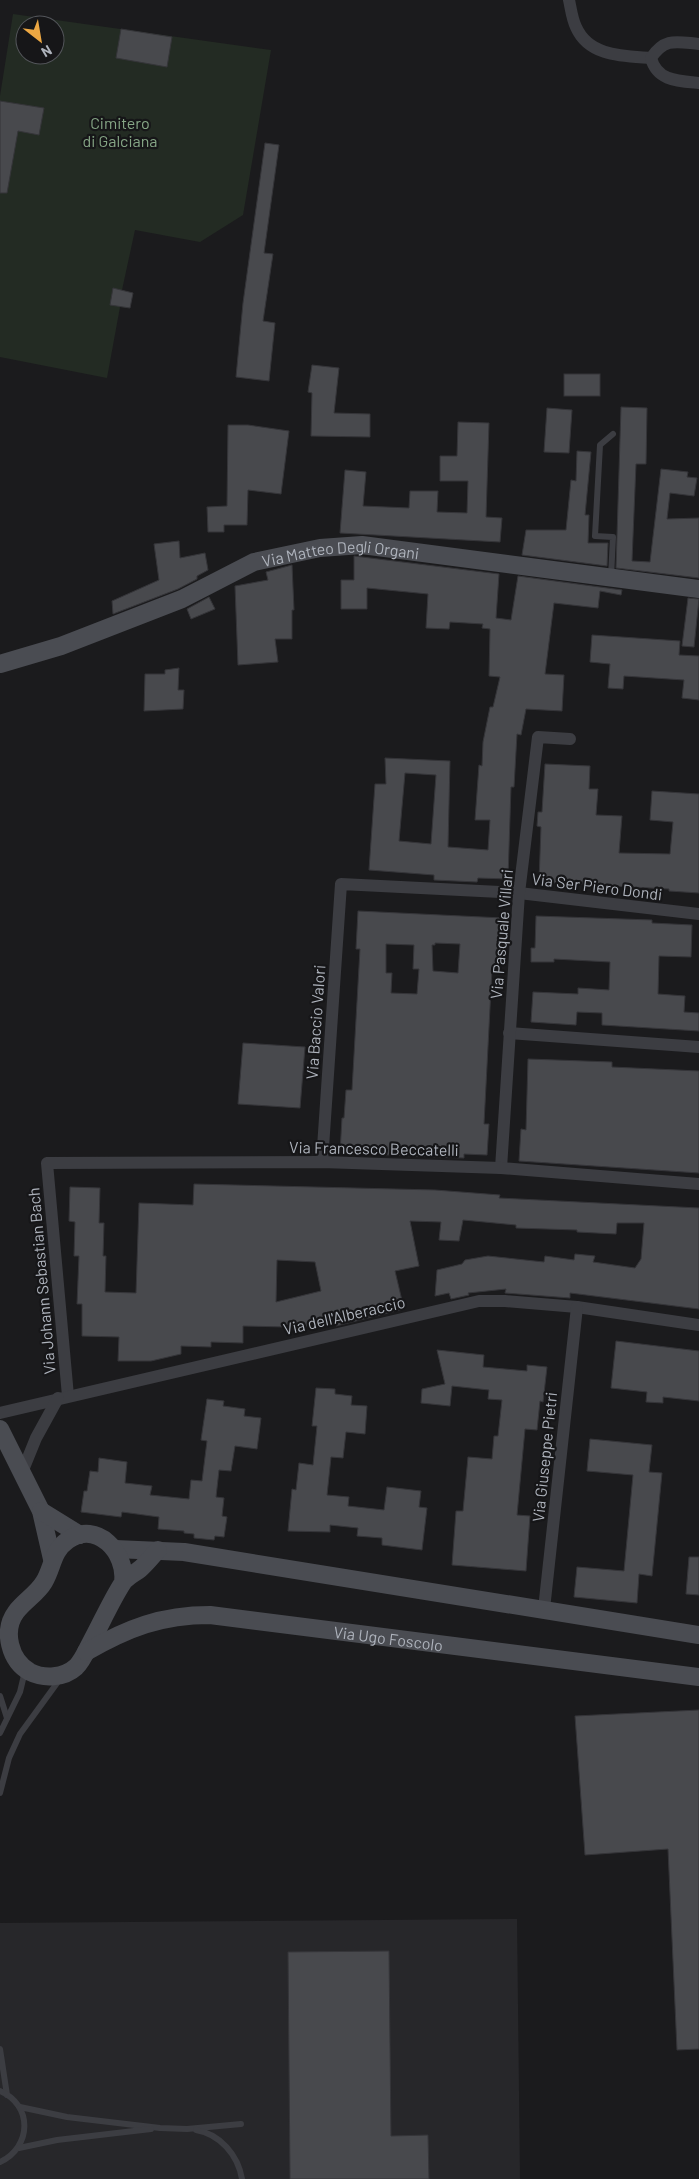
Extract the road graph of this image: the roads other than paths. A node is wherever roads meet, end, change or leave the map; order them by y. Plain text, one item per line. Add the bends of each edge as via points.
1 (569, 0) edge
2 (699, 44) edge
3 (652, 58) junction
4 (699, 83) edge
5 (613, 434) dead end
6 (610, 578) junction
7 (699, 589) edge
8 (0, 664) edge
9 (570, 739) dead end
10 (340, 884) joint
11 (519, 893) junction
12 (699, 914) edge
13 (509, 1032) junction
14 (699, 1047) edge
15 (322, 1162) junction
16 (47, 1164) joint
17 (501, 1168) junction
18 (699, 1184) edge
19 (577, 1307) junction
20 (699, 1325) edge
21 (63, 1397) junction
22 (0, 1412) edge
23 (0, 1429) edge
24 (21, 1475) junction
25 (41, 1511) junction
26 (80, 1535) junction
27 (115, 1549) junction
28 (158, 1550) junction
29 (52, 1559) junction
30 (123, 1582) junction
31 (544, 1609) junction
32 (8, 1616) edge
33 (699, 1635) edge
34 (5, 1647) edge
35 (86, 1652) junction
36 (25, 1669) junction
37 (63, 1674) junction
38 (699, 1677) edge
39 (0, 1696) edge
40 (6, 1718) junction
41 (0, 1733) edge
42 (0, 1793) edge
43 (0, 2049) edge
44 (0, 2091) edge
45 (7, 2095) junction
46 (20, 2107) junction
47 (241, 2124) dead end
48 (160, 2128) junction
49 (187, 2129) junction
50 (19, 2148) junction
51 (0, 2162) edge
52 (242, 2179) edge

1 - 3 street via 576,28 587,42 610,55
2 - 3 street via 666,42 658,47
3 - 4 street via 659,74
5 - 6 lane via 600,446 595,536 613,537
6 - 7 street, Via Matteo Degli Organi
6 - 8 street, Via Matteo Degli Organi via 362,544 320,548 254,562 182,599 61,646
9 - 11 street, Via Pasquale Villari via 538,737
10 - 11 street, Via Ser Piero Dondi
10 - 15 street, Via Baccio Valori
11 - 12 street, Via Ser Piero Dondi
11 - 13 street, Via Pasquale Villari
13 - 14 street
13 - 17 street, Via Pasquale Villari
15 - 16 street, Via Francesco Beccatelli
15 - 17 street, Via Francesco Beccatelli
16 - 21 street, Via Johann Sebastian Bach
17 - 18 street, Via Francesco Beccatelli
19 - 20 street, Via dell'Alberaccio
19 - 21 street, Via dell'Alberaccio via 491,1300 464,1303
19 - 31 street, Via Giuseppe Pietri
21 - 22 street, Via dell'Alberaccio
21 - 24 street via 36,1438
23 - 24 street
24 - 25 street
25 - 26 street
25 - 29 street
26 - 27 street via 96,1536
26 - 29 street via 62,1545
27 - 28 street
27 - 30 street via 124,1570
28 - 30 street, Via Ugo Foscolo
28 - 31 street
29 - 32 street via 44,1583
30 - 35 street, Via Ugo Foscolo
31 - 33 street
32 - 34 street via 10,1631
34 - 36 street
35 - 37 street, Via Ugo Foscolo via 74,1668
35 - 38 street, Via Ugo Foscolo via 130,1628 174,1616 210,1614
36 - 37 street via 40,1676
36 - 40 lane via 20,1692
37 - 42 lane via 20,1734 8,1758
39 - 40 lane
40 - 41 lane
43 - 45 lane
44 - 45 lane
45 - 46 lane
46 - 48 lane via 74,2118
46 - 50 lane via 25,2127
47 - 49 lane
48 - 49 lane
48 - 50 lane via 57,2140
49 - 52 lane via 206,2132 219,2139 235,2158
50 - 51 lane

